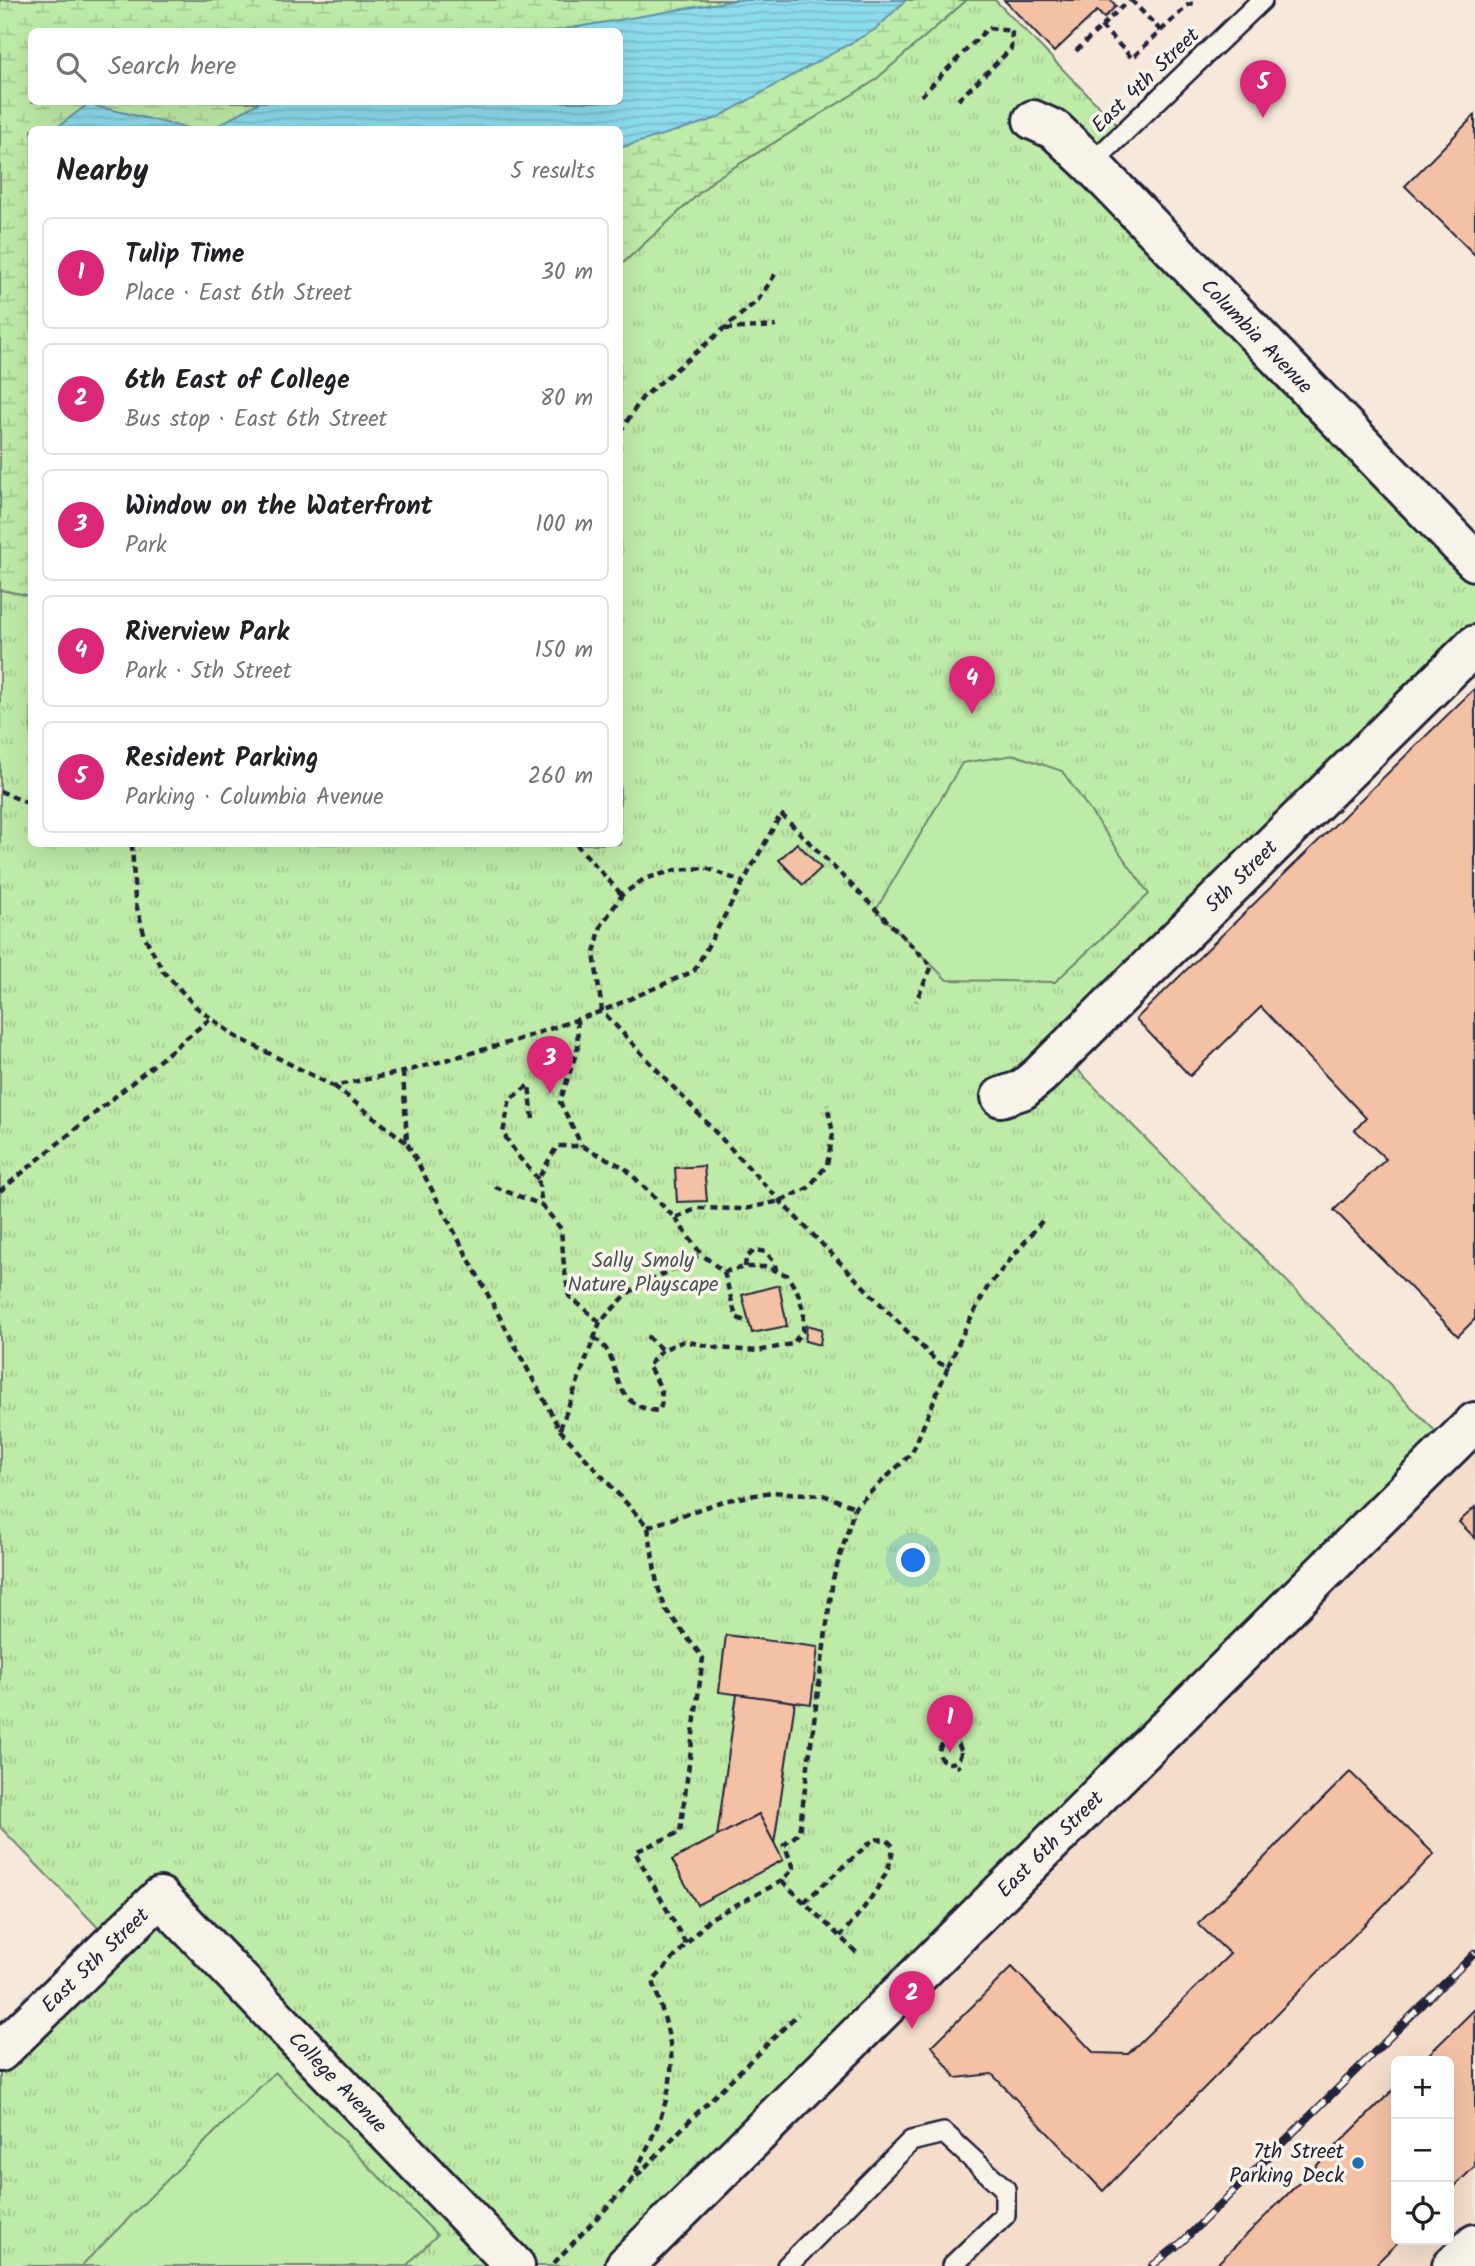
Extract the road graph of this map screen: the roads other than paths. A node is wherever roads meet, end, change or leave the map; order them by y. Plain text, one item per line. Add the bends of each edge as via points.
1 (1262, 0) edge
2 (1033, 120) dead end
3 (1091, 164) junction
4 (1475, 561) edge
5 (1475, 645) edge
6 (1001, 1097) dead end
7 (1475, 1422) edge
8 (160, 1897) joint
9 (0, 2052) edge
10 (1475, 2244) edge
11 (515, 2266) edge
12 (625, 2266) edge
13 (787, 2266) edge
14 (952, 2266) edge
15 (1452, 2266) edge

1 - 3 lane, East 4th Street
2 - 3 street, Columbia Avenue via 1055,130
3 - 4 street, Columbia Avenue
5 - 6 street, 5th Street via 1047,1068 1021,1090
7 - 12 street, East 6th Street
8 - 9 street, East 5th Street
8 - 11 street, College Avenue
10 - 15 street
13 - 14 lane via 911,2141 944,2133 1005,2189 1005,2215

